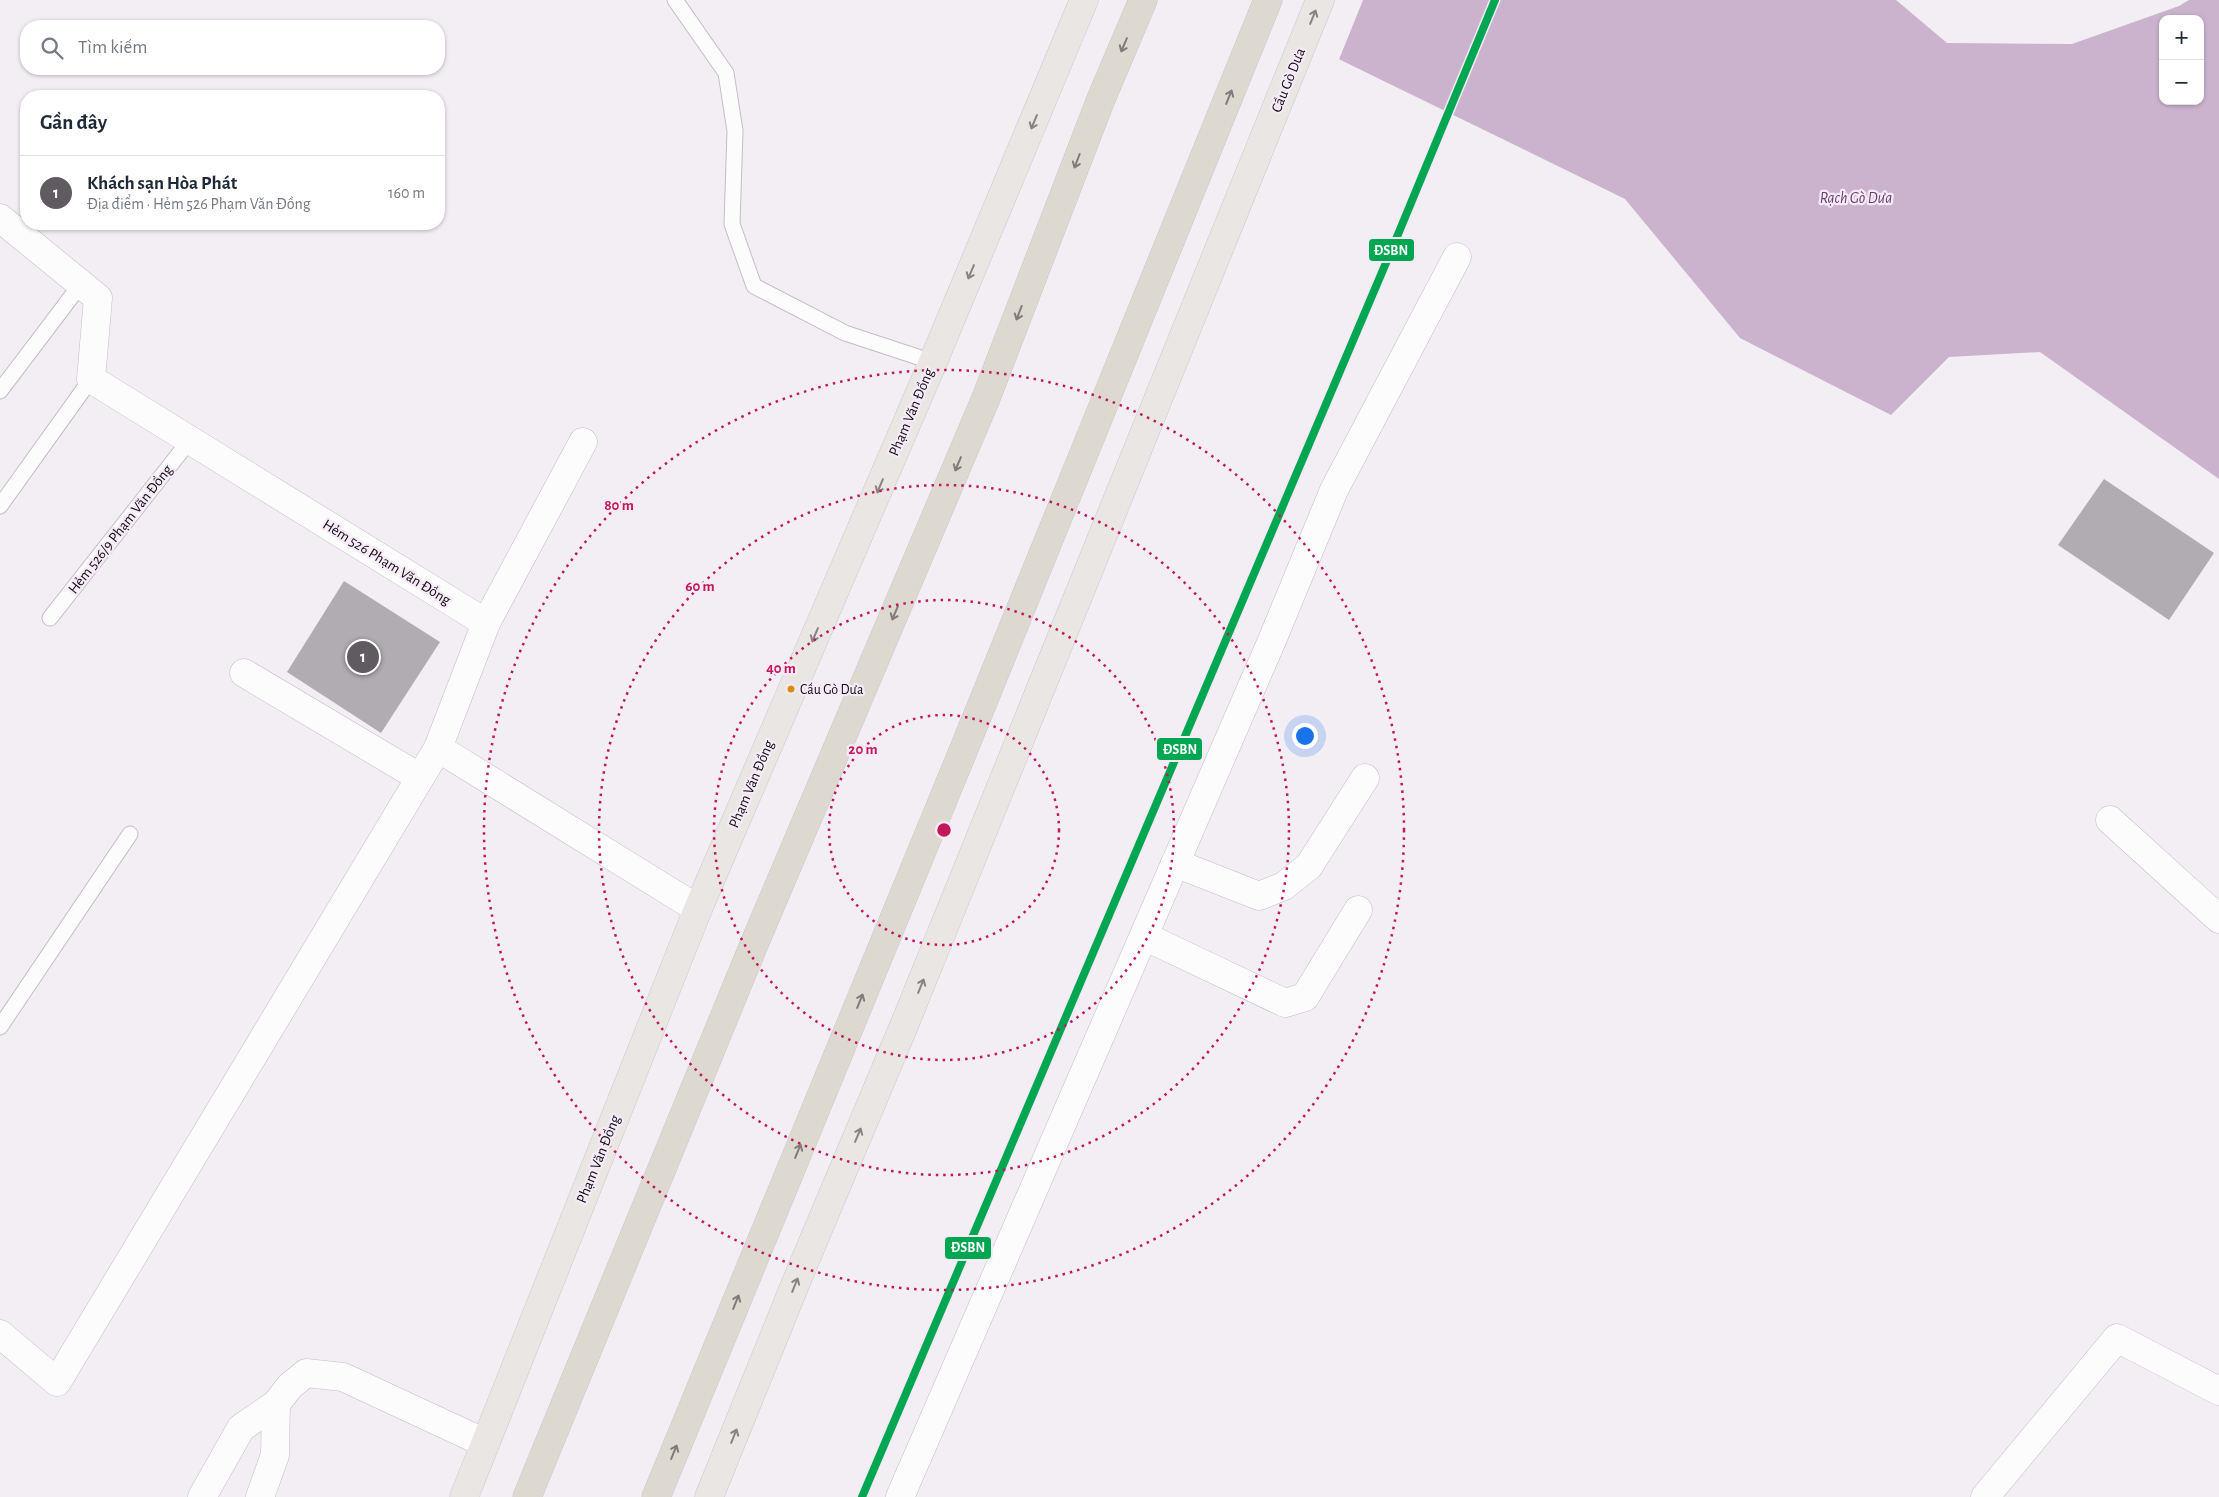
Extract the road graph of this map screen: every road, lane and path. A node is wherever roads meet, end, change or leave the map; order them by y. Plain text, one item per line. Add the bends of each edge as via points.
1 (675, 0) edge
2 (1084, 0) edge
3 (1143, 0) edge
4 (1268, 0) edge
5 (1320, 0) edge
6 (0, 218) edge
7 (1457, 257) dead end
8 (81, 284) junction
9 (933, 362) junction
10 (91, 379) junction
11 (0, 391) edge
12 (190, 440) junction
13 (583, 442) dead end
14 (0, 506) edge
15 (50, 618) dead end
16 (486, 623) junction
17 (244, 672) dead end
18 (438, 748) junction
19 (419, 778) junction
20 (1365, 778) dead end
21 (2110, 820) dead end
22 (130, 834) dead end
23 (1175, 863) junction
24 (698, 909) junction
25 (1358, 910) dead end
26 (2219, 919) edge
27 (1144, 936) junction
28 (0, 1027) edge
29 (0, 1334) edge
30 (2219, 1392) edge
31 (276, 1404) junction
32 (485, 1443) junction
33 (202, 1497) edge
34 (260, 1497) edge
35 (464, 1497) edge
36 (527, 1497) edge
37 (656, 1497) edge
38 (709, 1497) edge
39 (900, 1497) edge
40 (1985, 1497) edge

1 - 9 lane via 726,73 736,131 732,224 754,286 845,333
2 -> 9 main road, Phạm Văn Đồng
3 -> 36 highway via 986,398 751,952
37 -> 4 highway
38 -> 5 main road, Cầu Gò Dưa via 904,1028
6 - 8 street
7 - 23 street via 1334,490 1274,638
8 - 10 street via 98,298
8 - 11 lane
9 -> 24 main road, Phạm Văn Đồng
10 - 12 street, Hẻm 526 Phạm Văn Đồng
10 - 14 lane
12 - 15 lane, Hẻm 526/9 Phạm Văn Đồng
12 - 16 street, Hẻm 526 Phạm Văn Đồng
13 - 16 street
16 - 18 street
17 - 19 street
18 - 19 street
18 - 24 street
19 - 29 street via 57,1382
20 - 23 street via 1309,866 1284,886 1259,896
21 - 26 street
22 - 28 lane
23 - 27 street
24 - 32 main road, Phạm Văn Đồng
25 - 27 street via 1305,997 1286,1003
27 - 39 street
30 - 40 street via 2117,1338
31 - 32 street via 306,1373 343,1377
31 - 33 street via 241,1428
31 - 34 street via 275,1455
32 - 35 main road, Phạm Văn Đồng

